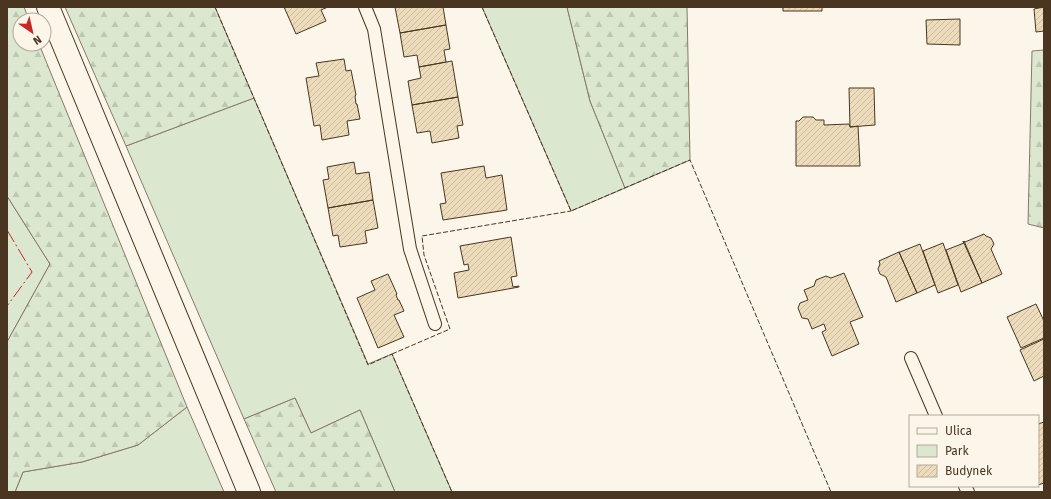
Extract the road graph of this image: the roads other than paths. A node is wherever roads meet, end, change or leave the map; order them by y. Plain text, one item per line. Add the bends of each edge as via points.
1 (48, 7) edge
2 (365, 7) edge
3 (435, 324) dead end
4 (911, 358) dead end
5 (936, 415) edge
6 (249, 492) edge

1 - 6 street
2 - 3 lane via 374,29 410,250
4 - 5 lane

